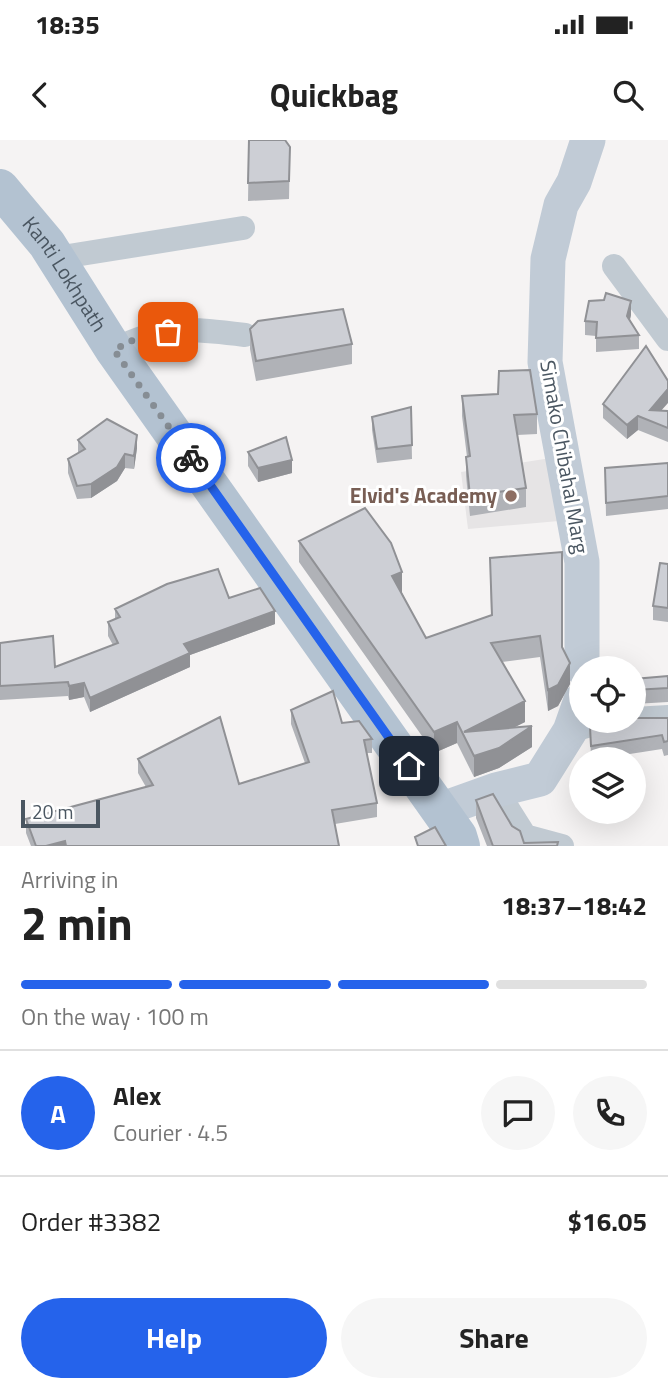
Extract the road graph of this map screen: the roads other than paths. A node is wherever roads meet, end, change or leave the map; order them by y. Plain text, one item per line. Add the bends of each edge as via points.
1 (588, 140) edge
2 (0, 188) edge
3 (243, 228) dead end
4 (56, 258) junction
5 (614, 266) dead end
6 (245, 335) dead end
7 (667, 337) edge
8 (114, 350) junction
9 (582, 656) edge
10 (668, 717) edge
11 (646, 718) edge
12 (569, 726) edge
13 (496, 790) junction
14 (440, 810) junction
15 (461, 846) edge
16 (562, 846) edge

1 - 9 main road, Simako Chibahal Marg via 561,205 548,259 545,362 582,562
2 - 4 main road, Kanti Lokhpath
3 - 4 street
4 - 8 main road, Kanti Lokhpath
5 - 7 street
6 - 8 street via 193,328 143,335
8 - 14 main road, Kanti Lokhpath
10 - 11 street
12 - 13 main road via 540,779
13 - 14 main road
13 - 16 street via 525,835
14 - 15 main road, Kanti Lokhpath

